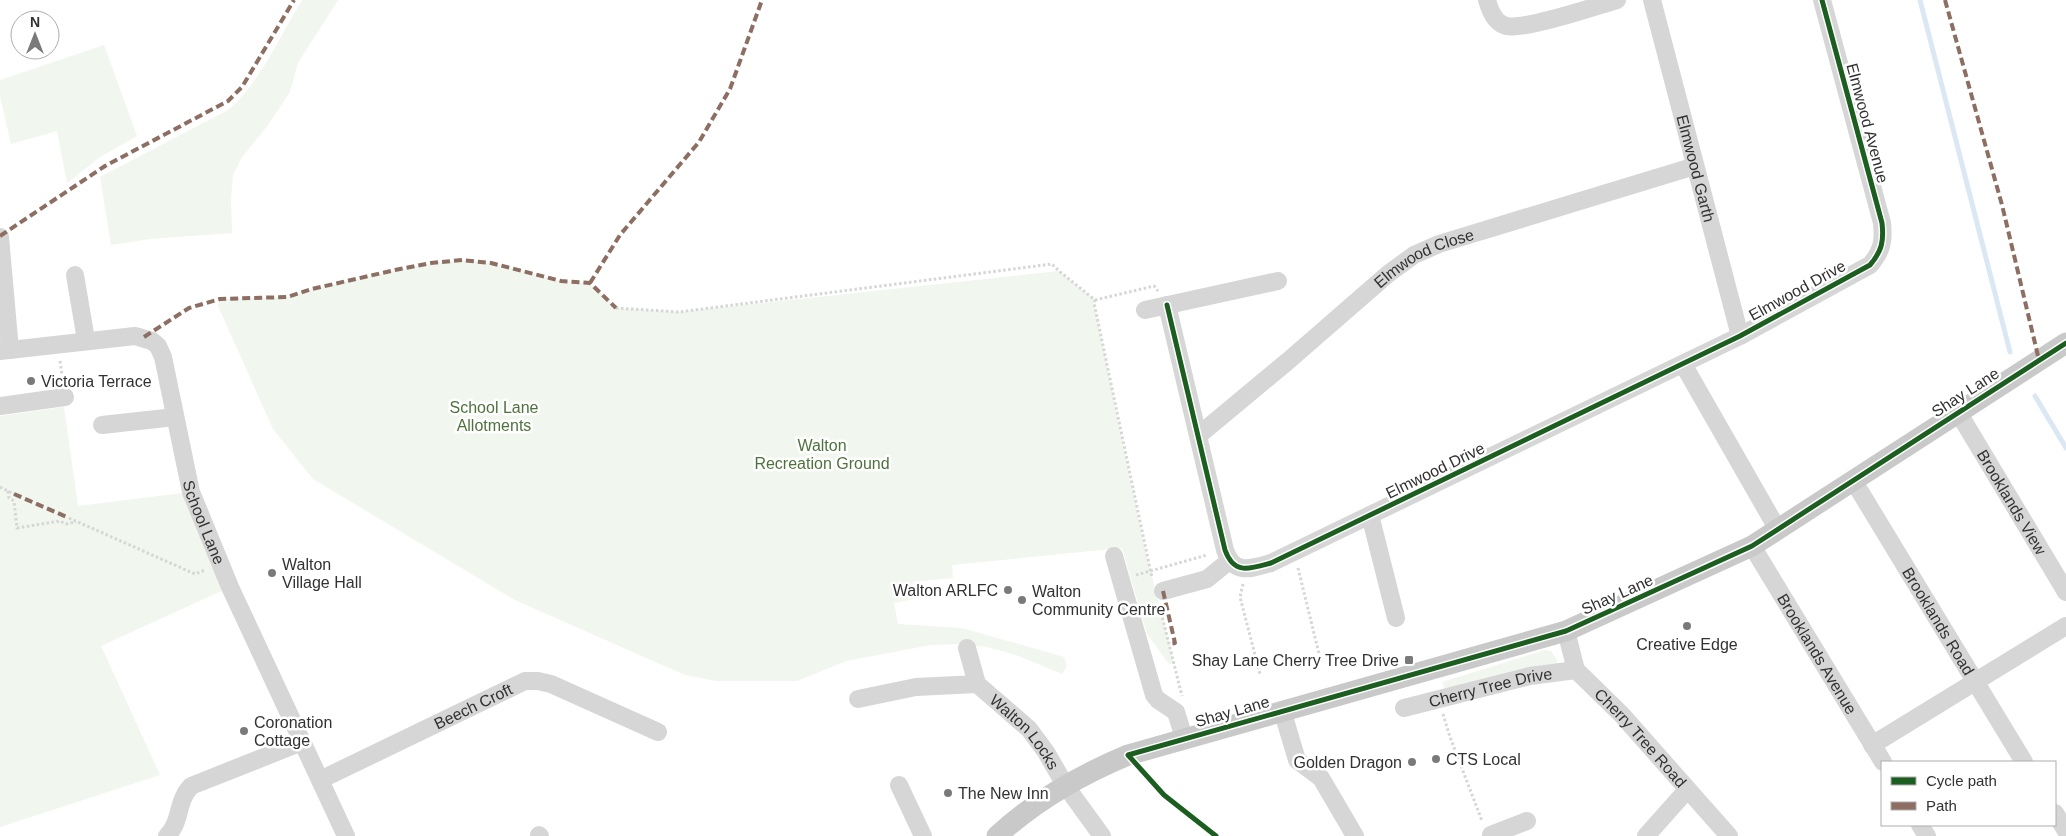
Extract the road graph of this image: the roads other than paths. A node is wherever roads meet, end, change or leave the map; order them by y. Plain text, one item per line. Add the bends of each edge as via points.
1 (1487, 0) edge
2 (1617, 0) edge
3 (1652, 0) edge
4 (1822, 0) edge
5 (1696, 166) junction
6 (0, 237) edge
7 (1880, 253) joint
8 (75, 275) dead end
9 (1278, 281) dead end
10 (1167, 305) junction
11 (1145, 310) dead end
12 (1740, 336) junction
13 (86, 340) junction
14 (2066, 342) edge
15 (5, 350) edge
16 (1683, 364) junction
17 (65, 398) road end
18 (0, 406) edge
19 (1958, 412) junction
20 (175, 418) junction
21 (112, 428) dead end
22 (1199, 435) junction
23 (1853, 480) junction
24 (1370, 515) junction
25 (1778, 530) junction
26 (1752, 546) junction
27 (1114, 556) dead end
28 (1227, 556) junction
29 (2066, 592) edge
30 (1159, 593) road end
31 (1396, 618) dead end
32 (2066, 626) edge
33 (1566, 631) junction
34 (967, 648) dead end
35 (1576, 670) junction
36 (1976, 682) junction
37 (977, 684) junction
38 (858, 699) dead end
39 (1404, 708) dead end
40 (1282, 710) junction
41 (658, 732) dead end
42 (1184, 738) junction
43 (302, 742) junction
44 (1872, 745) junction
45 (1882, 761) edge
46 (2023, 761) edge
47 (320, 780) junction
48 (899, 785) dead end
49 (1065, 785) junction
50 (1687, 790) junction
51 (2056, 815) edge
52 (1527, 821) dead end
53 (2066, 831) edge
54 (1503, 833) edge
55 (167, 836) edge
56 (346, 836) edge
57 (923, 836) edge
58 (997, 836) edge
59 (1102, 836) edge
60 (1355, 836) edge
61 (1646, 836) edge
62 (1729, 836) edge

1 - 2 street via 1490,12 1508,26 1525,25
3 - 5 street, Elmwood Garth
4 - 7 street, Elmwood Avenue via 1882,222 1884,239
5 - 12 street, Elmwood Garth
5 - 22 street, Elmwood Close via 1439,244 1414,255
6 - 15 street
7 - 12 street, Elmwood Drive via 1870,265
8 - 13 street
9 - 10 street
10 - 11 street
10 - 22 street
12 - 16 street, Elmwood Drive
13 - 15 street, School Lane
13 - 20 street, School Lane via 135,336 144,337 158,346
14 - 19 main road, Shay Lane
16 - 24 street, Elmwood Drive
16 - 25 street
17 - 18 street
19 - 23 main road, Shay Lane
19 - 29 street, Brooklands View
20 - 21 street
20 - 43 street, School Lane via 191,492
22 - 28 street
23 - 25 main road, Shay Lane
23 - 36 street, Brooklands Road
24 - 28 street, Elmwood Drive via 1271,563 1246,568 1234,565
24 - 31 street
25 - 26 main road, Shay Lane
26 - 33 main road, Shay Lane
26 - 44 street, Brooklands Avenue
27 - 42 street via 1154,695 1176,712
28 - 30 street via 1207,579
32 - 36 street
33 - 35 street
33 - 40 main road, Shay Lane
34 - 37 street, Walton Locks
35 - 39 street, Cherry Tree Drive via 1530,676
35 - 50 street, Cherry Tree Road via 1622,715
36 - 44 street
36 - 46 street, Brooklands Road
37 - 38 street, Walton Locks via 916,687
37 - 49 street, Walton Locks via 1029,729
40 - 42 main road, Shay Lane
40 - 60 street via 1297,760 1321,778
41 - 47 street, Beech Croft via 627,725 552,684 525,682
42 - 49 main road, Shay Lane via 1128,755
43 - 47 street, School Lane
43 - 55 street via 191,786 184,794 175,828
44 - 45 street, Brooklands Avenue
47 - 56 street, School Lane
48 - 57 street
49 - 58 main road, Shay Lane via 1029,808
49 - 59 street, Walton Locks
50 - 61 street
50 - 62 street, Cherry Tree Road
51 - 53 street
52 - 54 street

